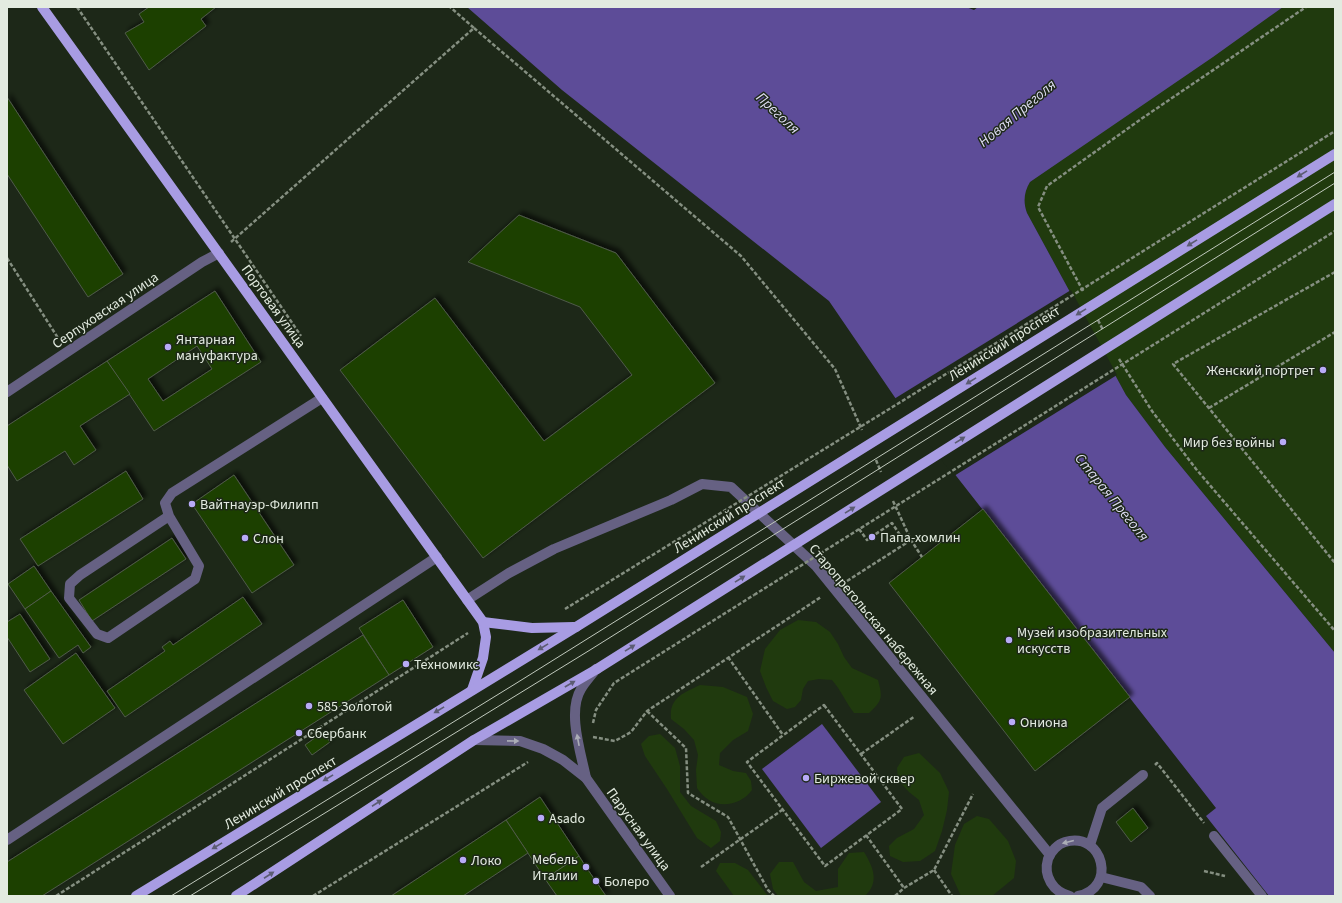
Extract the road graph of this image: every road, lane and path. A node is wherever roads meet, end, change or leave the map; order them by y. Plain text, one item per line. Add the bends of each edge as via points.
1 (42, 7) edge
2 (77, 7) edge
3 (450, 7) edge
4 (474, 28) junction
5 (1335, 131) edge
6 (1335, 154) edge
7 (1335, 204) edge
8 (1335, 231) edge
9 (234, 238) junction
10 (219, 253) junction
11 (7, 258) edge
12 (1335, 272) edge
13 (1335, 332) edge
14 (305, 342) dead end
15 (67, 352) junction
16 (7, 392) edge
17 (322, 398) junction
18 (1209, 408) junction
19 (864, 433) dead end
20 (873, 455) dead end
21 (882, 476) dead end
22 (892, 498) dead end
23 (169, 516) junction
24 (859, 529) junction
25 (911, 540) junction
26 (906, 544) junction
27 (437, 557) junction
28 (922, 557) dead end
29 (1335, 563) edge
30 (834, 589) junction
31 (467, 600) junction
32 (558, 610) dead end
33 (483, 622) junction
34 (576, 626) junction
35 (728, 657) junction
36 (597, 669) junction
37 (472, 690) junction
38 (647, 711) junction
39 (915, 716) dead end
40 (576, 730) junction
41 (591, 736) junction
42 (783, 736) junction
43 (474, 740) junction
44 (544, 749) junction
45 (860, 754) junction
46 (1143, 776) joint
47 (586, 778) junction
48 (973, 794) dead end
49 (782, 810) junction
50 (1195, 811) dead end
51 (866, 835) junction
52 (1214, 836) dead end
53 (741, 839) junction
54 (7, 840) edge
55 (1090, 845) junction
56 (1050, 855) junction
57 (700, 867) dead end
58 (934, 870) junction
59 (1101, 877) junction
60 (904, 888) junction
61 (1054, 893) edge
62 (56, 896) edge
63 (136, 896) edge
64 (236, 896) edge
65 (313, 896) edge
66 (670, 896) edge
67 (774, 896) edge
68 (895, 896) edge
69 (952, 896) edge
70 (1070, 896) edge
71 (1078, 896) edge
72 (1150, 896) edge
73 (1262, 896) edge

1 - 10 main road, Портовая улица
2 - 9 path
3 - 4 path
4 - 9 path
4 - 19 path via 742,256 835,369
5 - 32 path, bridge via 993,345
6 -> 34 main road, Ленинский проспект, bridge
36 -> 7 main road, bridge
8 - 24 path, bridge
9 - 10 path
9 - 14 path
10 - 15 street, Серпуховская улица
10 - 17 main road, Портовая улица
11 - 15 path
12 - 18 path via 1173,364
13 - 18 path
15 - 16 street, Серпуховская улица
17 - 23 street via 172,493 165,503
17 - 27 main road, Портовая улица
18 - 29 path
20 - 21 path
22 - 25 path
23 - 23 street via 199,566 195,579 108,638 97,634 69,598 70,584
24 - 26 path via 867,540 892,523
24 - 41 path, bridge via 614,683 596,710
25 - 26 path
25 - 28 path
26 - 30 path
27 - 31 main road, Портовая улица
27 - 54 street
30 - 31 street, Старопрегольская набережная via 816,566 731,486 702,484 671,500 554,548
30 - 35 path
30 - 56 street, Старопрегольская набережная
31 - 33 main road, Портовая улица
33 - 34 main road via 532,628
33 - 37 main road via 486,637 483,658
33 - 62 path
34 -> 37 main road, Ленинский проспект
35 - 38 path
35 - 42 path
36 - 40 street via 580,690 575,709
43 -> 36 main road
37 -> 63 main road, Ленинский проспект
38 - 41 path via 631,732 615,740
38 - 53 path via 686,748 688,793 728,817
39 - 45 path
40 - 41 path
47 -> 40 street
42 - 45 path via 824,705
42 - 49 path via 747,762
43 -> 44 street via 520,741
64 -> 43 main road
44 - 47 street
44 - 65 path via 533,759
45 - 51 path via 902,809
46 - 50 path via 1157,763
46 - 55 street via 1102,808
47 - 66 street, Парусная улица
48 - 58 path
49 - 51 path via 825,866
49 - 53 path
51 - 60 path
52 - 73 street
53 - 57 path
53 - 67 path via 768,890
55 -> 56 street via 1072,840 1055,848
55 - 59 street via 1101,859
56 - 61 street via 1046,864 1047,874
58 - 60 path
58 - 69 path
59 - 71 street via 1091,891
59 - 72 street via 1141,888
60 - 68 path
61 - 70 street

